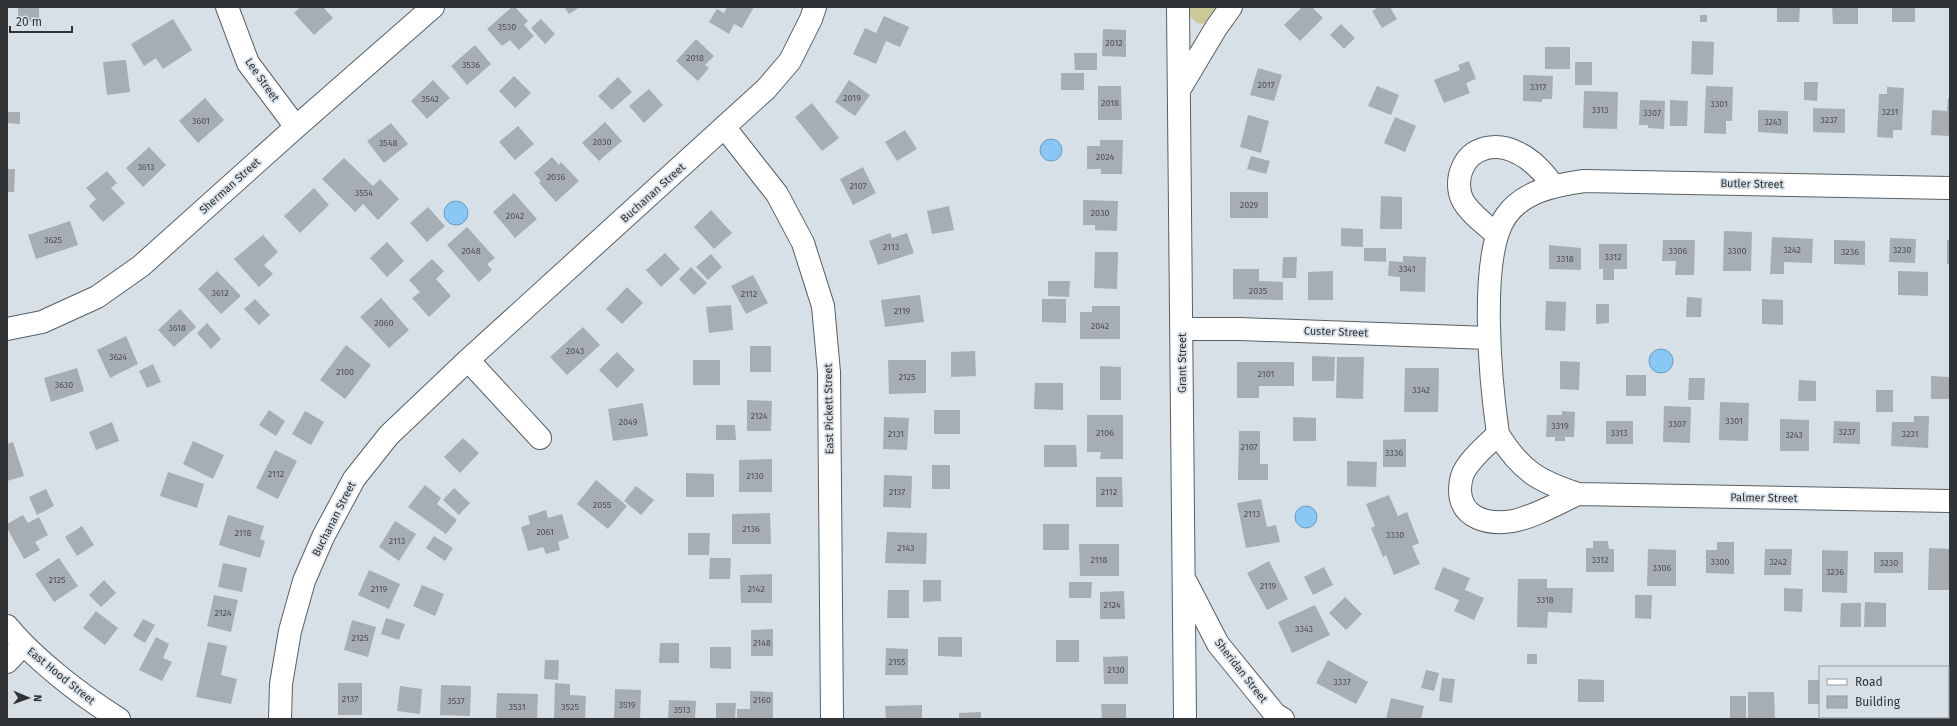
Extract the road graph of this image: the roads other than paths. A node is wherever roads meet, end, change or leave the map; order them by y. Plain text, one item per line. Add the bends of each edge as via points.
1 (227, 7) edge
2 (433, 7) edge
3 (815, 7) edge
4 (1178, 7) edge
5 (1231, 7) edge
6 (1179, 90) junction
7 (296, 126) junction
8 (725, 128) junction
9 (1554, 186) junction
10 (1950, 188) edge
11 (1496, 234) junction
12 (7, 329) edge
13 (1182, 329) junction
14 (1489, 338) junction
15 (468, 360) junction
16 (1498, 434) junction
17 (540, 438) dead end
18 (1578, 494) junction
19 (1950, 501) edge
20 (1183, 577) junction
21 (7, 626) edge
22 (23, 645) junction
23 (7, 662) edge
24 (119, 719) edge
25 (280, 719) edge
26 (832, 719) edge
27 (1185, 719) edge
28 (1283, 719) edge

1 - 7 street, Lee Street via 248,63
2 - 7 street, Sherman Street
3 - 8 street, Buchanan Street via 790,61 766,89
4 - 6 street, Grant Street
5 - 6 street
6 - 13 street, Grant Street
7 - 12 street, Sherman Street via 141,266 97,297 42,322
8 - 15 street, Buchanan Street
8 - 26 street, East Pickett Street via 777,194 803,243 823,306 829,372
9 - 10 street, Butler Street via 1584,181
9 - 11 street, Butler Street via 1519,203 1506,216
9 - 11 street via 1544,173 1518,152 1501,147 1484,147 1470,155 1459,176 1460,192 1463,201
11 - 14 street, Butler Street via 1491,264
13 - 14 street, Custer Street
13 - 20 street, Grant Street
14 - 16 street, Palmer Street via 1492,395
15 - 17 street
15 - 25 street, Buchanan Street via 389,434 354,479 304,581 290,631 281,684
16 - 18 street, Palmer Street via 1510,453 1538,479
16 - 18 street, Palmer Street via 1465,468 1460,482 1460,494 1465,510 1490,522 1512,521 1531,516
18 - 19 street, Palmer Street
20 - 27 street, Grant Street
20 - 28 street, Sheridan Street via 1218,644 1275,714
21 - 22 street, East Hood Street
22 - 23 street, East Hood Street
22 - 24 street, East Hood Street via 97,706

